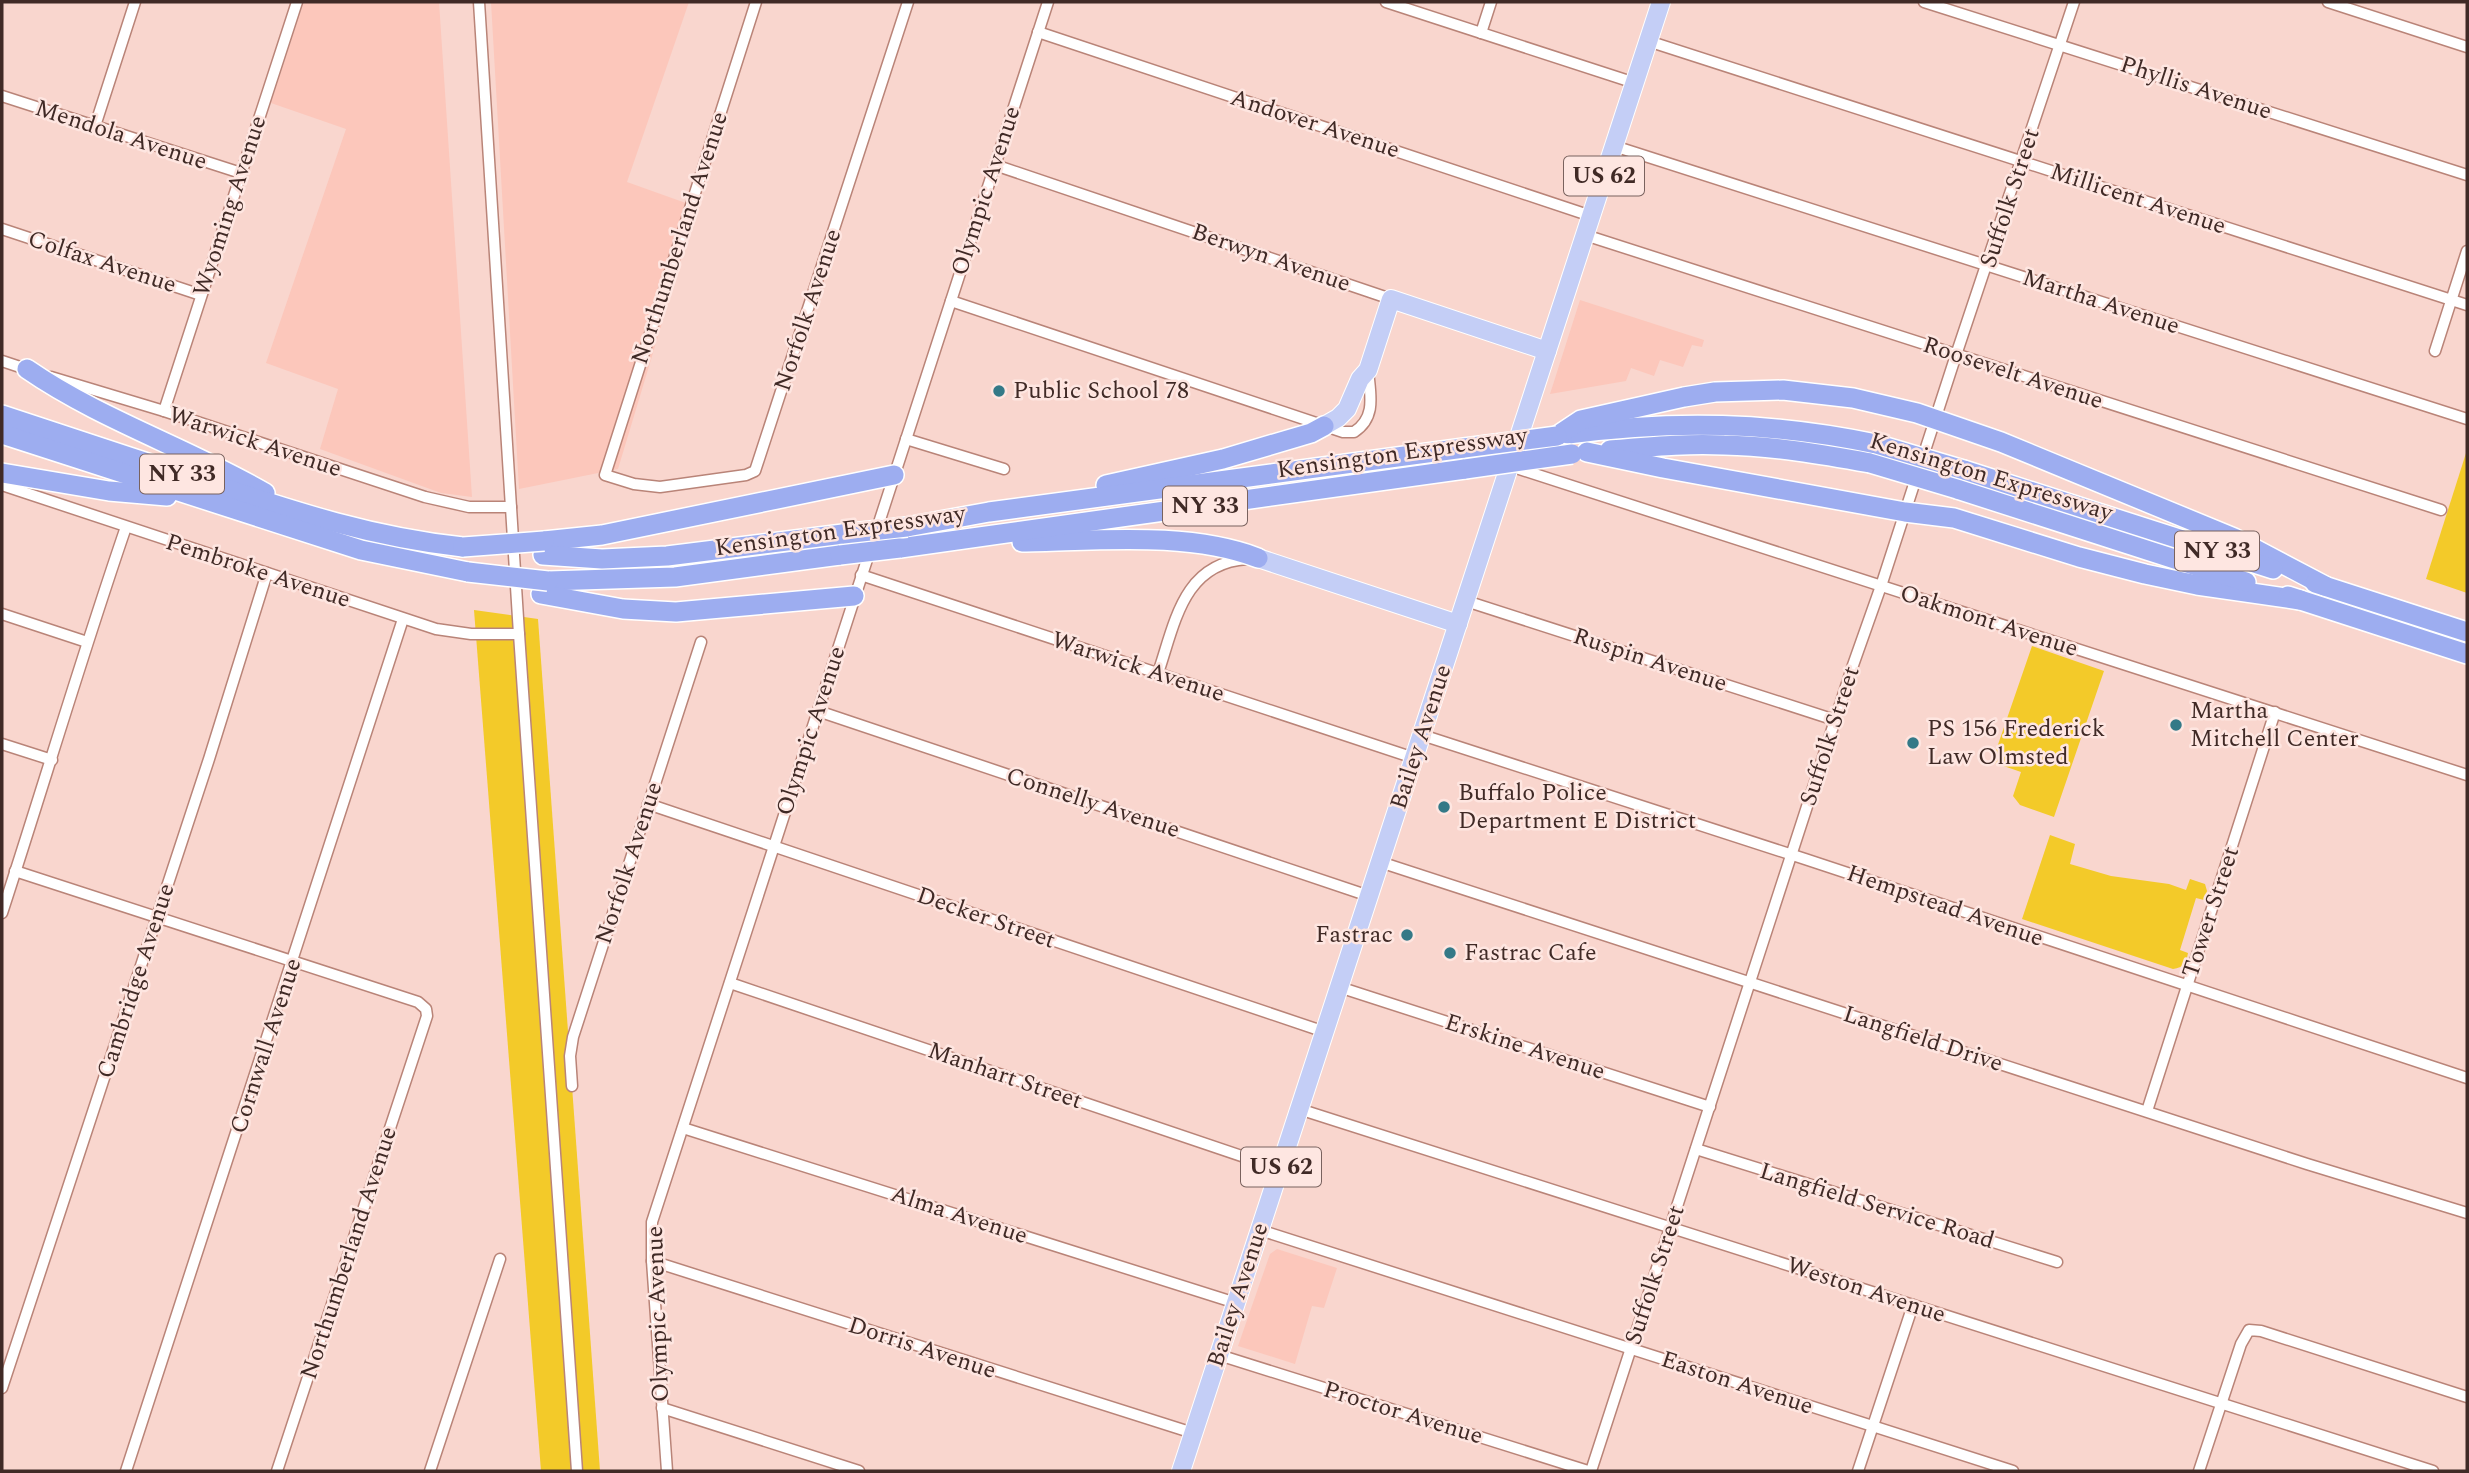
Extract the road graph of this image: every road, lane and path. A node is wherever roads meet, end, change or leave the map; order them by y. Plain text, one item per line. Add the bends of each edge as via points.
1 (135, 2) edge
2 (297, 2) edge
3 (479, 2) edge
4 (756, 2) edge
5 (908, 2) edge
6 (1048, 2) edge
7 (1386, 2) edge
8 (1491, 2) edge
9 (1661, 2) edge
10 (1924, 2) edge
11 (2074, 2) edge
12 (2328, 2) edge
13 (1038, 32) junction
14 (1481, 33) junction
15 (1648, 41) junction
16 (2060, 45) junction
17 (2467, 47) edge
18 (1635, 83) junction
19 (2, 96) edge
20 (95, 126) junction
21 (1614, 146) junction
22 (2022, 162) junction
23 (995, 165) junction
24 (241, 173) junction
25 (2467, 175) edge
26 (1591, 216) junction
27 (2, 229) edge
28 (1585, 235) junction
29 (2467, 251) edge
30 (1987, 266) junction
31 (201, 295) junction
32 (1391, 299) junction
33 (2451, 300) junction
34 (951, 301) junction
35 (2467, 305) edge
36 (1547, 351) junction
37 (2435, 351) dead end
38 (1956, 355) junction
39 (2, 361) edge
40 (27, 369) junction
41 (164, 411) junction
42 (2, 415) edge
43 (1935, 419) junction
44 (2467, 419) edge
45 (1324, 426) junction
46 (1582, 426) junction
47 (2, 434) edge
48 (906, 439) junction
49 (1580, 453) junction
50 (1510, 466) junction
51 (1004, 469) dead end
52 (2, 473) edge
53 (605, 475) joint
54 (894, 475) junction
55 (2, 485) edge
56 (197, 498) junction
57 (511, 507) junction
58 (2441, 510) dead end
59 (989, 512) junction
60 (1905, 512) junction
61 (299, 513) junction
62 (126, 527) junction
63 (944, 543) junction
64 (543, 548) junction
65 (1258, 558) junction
66 (267, 573) junction
67 (861, 575) junction
68 (1881, 586) junction
69 (2325, 586) junction
70 (544, 587) junction
71 (854, 596) junction
72 (2300, 600) junction
73 (1466, 601) junction
74 (2, 614) edge
75 (403, 619) junction
76 (1458, 624) junction
77 (2467, 632) edge
78 (519, 634) junction
79 (87, 642) junction
80 (701, 642) dead end
81 (2467, 654) edge
82 (1158, 673) junction
83 (818, 711) junction
84 (2275, 712) junction
85 (1835, 720) junction
86 (1422, 735) junction
87 (2, 744) edge
88 (1414, 758) junction
89 (52, 760) junction
90 (2467, 775) edge
91 (648, 804) junction
92 (774, 847) junction
93 (1791, 855) junction
94 (1380, 862) junction
95 (2, 872) edge
96 (15, 874) junction
97 (1369, 896) junction
98 (2, 913) edge
99 (156, 917) junction
100 (293, 962) junction
101 (1751, 982) junction
102 (730, 983) junction
103 (1339, 987) junction
104 (2188, 987) junction
105 (1325, 1032) junction
106 (2467, 1078) edge
107 (572, 1086) dead end
108 (1710, 1107) junction
109 (1299, 1109) junction
110 (2147, 1111) junction
111 (683, 1128) junction
112 (1696, 1149) junction
113 (1280, 1168) junction
114 (2467, 1213) edge
115 (1671, 1227) junction
116 (1260, 1230) junction
117 (499, 1259) dead end
118 (652, 1261) junction
119 (2057, 1262) dead end
120 (1236, 1303) junction
121 (1913, 1305) junction
122 (1631, 1349) junction
123 (1219, 1355) junction
124 (2, 1388) edge
125 (2467, 1397) edge
126 (2221, 1404) junction
127 (662, 1408) junction
128 (1873, 1427) junction
129 (1193, 1433) junction
130 (126, 1471) edge
131 (277, 1471) edge
132 (430, 1471) edge
133 (577, 1471) edge
134 (667, 1471) edge
135 (859, 1471) edge
136 (1181, 1471) edge
137 (1589, 1471) edge
138 (1858, 1471) edge
139 (2014, 1471) edge
140 (2199, 1471) edge
141 (2432, 1471) edge

1 - 20 street
2 - 24 street, Wyoming Avenue
3 - 57 street
4 - 53 street, Northumberland Avenue
5 - 53 street, Norfolk Avenue via 755,471 660,487
6 - 13 street, Olympic Avenue
7 - 14 street
8 - 14 street
9 - 15 main road, Bailey Avenue / US 62
10 - 16 street, Phyllis Avenue
11 - 16 street, Suffolk Street
12 - 17 street
13 - 23 street, Olympic Avenue
13 - 26 street, Andover Avenue
14 - 18 street
15 - 18 main road, Bailey Avenue / US 62
15 - 22 street, Millicent Avenue
16 - 22 street, Suffolk Street
16 - 25 street, Phyllis Avenue
18 - 21 main road, Bailey Avenue / US 62
19 - 20 street, Mendola Avenue
20 - 24 street, Mendola Avenue
21 - 26 main road, Bailey Avenue / US 62
21 - 30 street, Martha Avenue
22 - 30 street, Suffolk Street
22 - 33 street, Millicent Avenue
23 - 32 street, Berwyn Avenue
23 - 34 street, Olympic Avenue
24 - 31 street, Wyoming Avenue
26 - 28 main road, Bailey Avenue / US 62
27 - 31 street, Colfax Avenue
28 - 36 main road, Bailey Avenue / US 62
28 - 38 street, Roosevelt Avenue
29 - 33 street
30 - 38 street, Suffolk Street
30 - 44 street, Martha Avenue
31 - 41 street, Wyoming Avenue
32 - 36 main road, Berwyn Avenue
32 - 45 main road via 1368,370 1347,409
33 - 35 street, Millicent Avenue
33 - 37 street
34 - 45 street
34 - 48 street, Olympic Avenue
36 - 50 main road, Bailey Avenue / US 62
38 - 43 street, Suffolk Street
38 - 58 street, Roosevelt Avenue
39 - 40 street, Warwick Avenue
40 - 41 street, Warwick Avenue
40 - 61 highway
41 - 57 street, Warwick Avenue via 425,497 469,507
42 - 61 highway, NY 33
43 - 46 highway via 1853,398 1783,390 1725,391 1684,397
43 - 60 street, Suffolk Street
43 - 69 highway via 2234,538
45 - 59 highway via 1223,459
46 - 59 highway, Kensington Expressway / NY 33, bridge via 1557,436
46 - 69 highway, Kensington Expressway / NY 33, bridge via 1782,428 1876,444
47 - 56 highway, NY 33
48 - 51 street
48 - 54 street, Olympic Avenue
49 - 60 highway
49 - 63 highway, Kensington Expressway / NY 33, bridge
49 - 72 highway, Kensington Expressway / NY 33, bridge via 1724,444 1870,463
50 - 68 street, Oakmont Avenue
50 - 73 main road, Bailey Avenue / US 62
52 - 56 highway via 109,491
54 - 64 highway
54 - 67 street, Olympic Avenue
55 - 62 street, Pembroke Avenue
56 - 70 highway, NY 33, bridge via 361,550
57 - 78 street
59 - 64 highway, Kensington Expressway / NY 33, bridge via 907,527 667,556 602,559
60 - 68 street, Suffolk Street
60 - 72 highway via 1954,518 2145,574
61 - 64 highway, NY 33, bridge via 380,535 463,547
62 - 66 street, Pembroke Avenue
62 - 79 street
63 - 65 highway via 1166,541 1221,547
63 - 70 highway, Kensington Expressway / NY 33, bridge via 675,577
65 - 76 main road
65 - 82 street via 1220,564 1202,574 1181,605
66 - 75 street, Pembroke Avenue
66 - 99 street, Cambridge Avenue
67 - 71 street, Olympic Avenue
67 - 82 street, Warwick Avenue
68 - 84 street, Oakmont Avenue
68 - 85 street, Suffolk Street
69 - 77 highway, Kensington Expressway / NY 33
70 - 71 highway via 623,609 676,612
71 - 83 street, Olympic Avenue
72 - 81 highway, Kensington Expressway / NY 33
73 - 76 main road, Bailey Avenue / US 62
73 - 85 street, Ruspin Avenue
74 - 79 street
75 - 78 street, Pembroke Avenue via 471,634
75 - 100 street, Cornwall Avenue
76 - 86 main road, Bailey Avenue / US 62
78 - 133 street
79 - 89 street
80 - 91 street, Norfolk Avenue
82 - 88 street, Warwick Avenue
83 - 92 street, Olympic Avenue
83 - 97 street, Connelly Avenue
84 - 90 street, Oakmont Avenue
84 - 104 street, Tower Street
85 - 93 street, Suffolk Street
86 - 88 main road, Bailey Avenue / US 62
86 - 93 street, Hempstead Avenue
87 - 89 street
88 - 94 main road, Bailey Avenue / US 62
89 - 96 street
91 - 92 street, Decker Street
91 - 107 street, Norfolk Avenue via 573,1037
92 - 102 street, Olympic Avenue
92 - 105 street, Decker Street
93 - 101 street, Suffolk Street
93 - 104 street, Hempstead Avenue
94 - 97 main road, Bailey Avenue / US 62
94 - 101 street, Langfield Drive
95 - 96 street, Northumberland Avenue
96 - 98 street
96 - 99 street, Northumberland Avenue
97 - 103 main road, Bailey Avenue / US 62
99 - 100 street, Northumberland Avenue
99 - 124 street, Cambridge Avenue
100 - 130 street, Cornwall Avenue
100 - 131 street, Northumberland Avenue via 422,1004 427,1016
101 - 108 street, Suffolk Street
101 - 110 street, Langfield Drive
102 - 111 street, Olympic Avenue
102 - 113 street, Manhart Street
103 - 105 main road, Bailey Avenue / US 62
103 - 108 street, Erskine Avenue
104 - 106 street, Hempstead Avenue
104 - 110 street, Tower Street
105 - 109 main road, Bailey Avenue / US 62
108 - 112 street, Suffolk Street
109 - 113 main road, Bailey Avenue / US 62
109 - 115 street, Weston Avenue
110 - 114 street, Langfield Drive
111 - 118 street, Olympic Avenue via 650,1227
111 - 120 street, Alma Avenue
112 - 115 street, Suffolk Street
112 - 119 street, Langfield Service Road
113 - 116 main road, Bailey Avenue / US 62
115 - 121 street, Weston Avenue
115 - 122 street, Suffolk Street
116 - 120 main road, Bailey Avenue / US 62
116 - 122 street, Easton Avenue
117 - 132 street
118 - 127 street, Olympic Avenue
118 - 129 street, Dorris Avenue
120 - 123 main road, Bailey Avenue / US 62
121 - 126 street, Weston Avenue
121 - 128 street
122 - 128 street, Easton Avenue
122 - 137 street, Suffolk Street
123 - 129 main road, Bailey Avenue / US 62
123 - 137 street, Proctor Avenue
125 - 126 street via 2249,1330
126 - 140 street
126 - 141 street, Weston Avenue
127 - 134 street, Olympic Avenue
127 - 135 street
128 - 138 street
128 - 139 street, Easton Avenue
129 - 136 main road, Bailey Avenue / US 62

